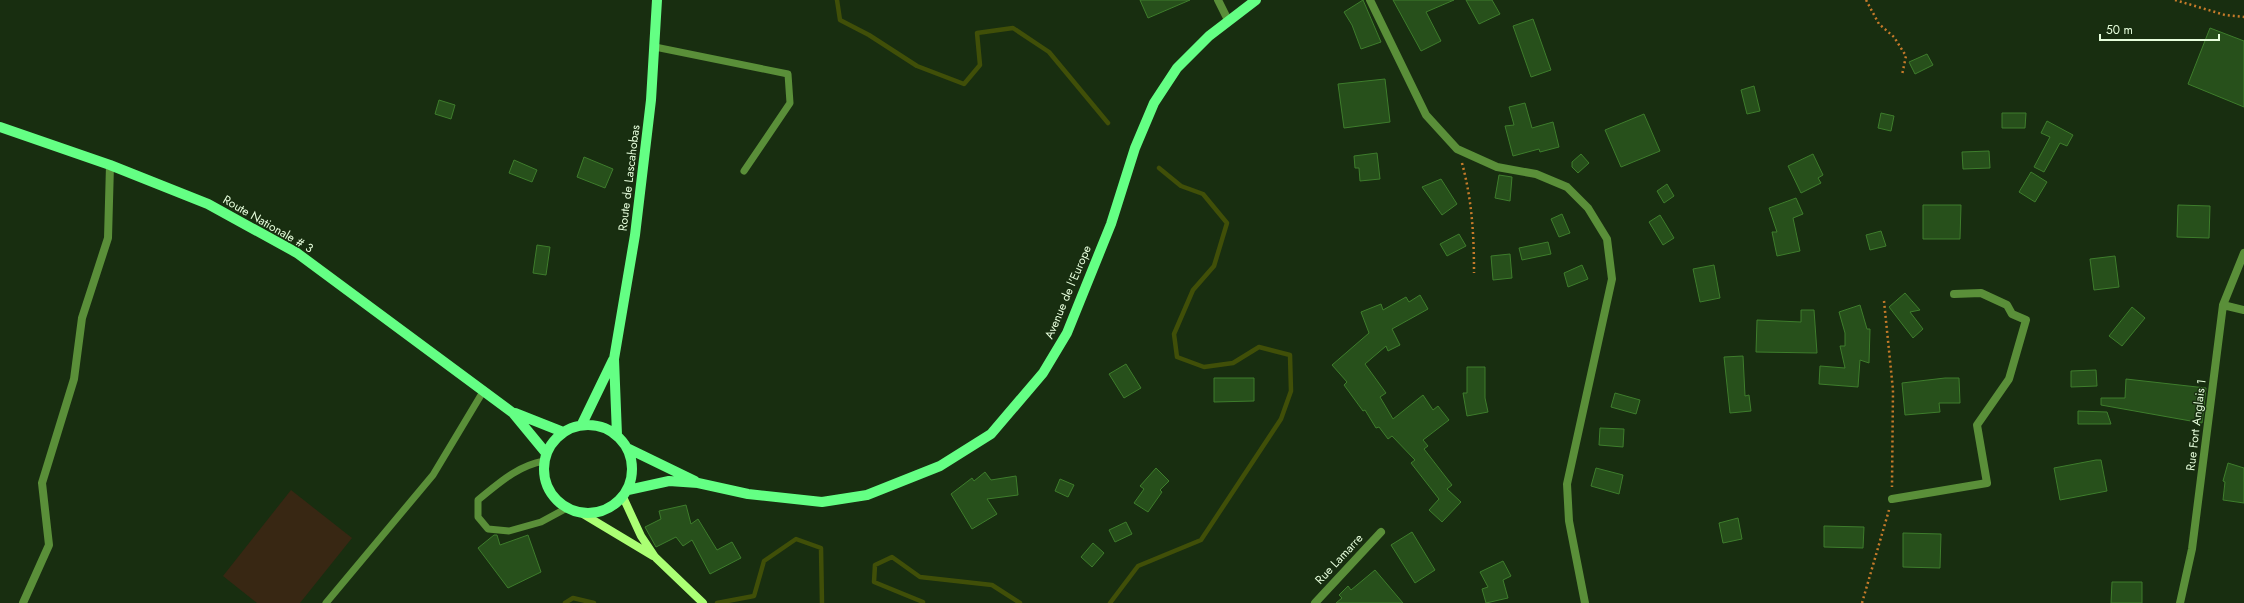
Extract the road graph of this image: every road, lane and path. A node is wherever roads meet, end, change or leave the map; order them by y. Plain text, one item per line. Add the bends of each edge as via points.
1 (658, 0) edge
2 (1218, 0) edge
3 (1256, 0) edge
4 (1370, 0) edge
5 (1866, 0) edge
6 (2175, 0) edge
7 (2244, 17) edge
8 (1228, 20) junction
9 (655, 47) junction
10 (1902, 75) dead end
11 (0, 127) edge
12 (1457, 149) junction
13 (110, 165) junction
14 (744, 171) dead end
15 (2244, 253) edge
16 (1474, 273) dead end
17 (1954, 294) dead end
18 (1884, 301) dead end
19 (2223, 305) junction
20 (2244, 310) edge
21 (614, 358) junction
22 (484, 390) junction
23 (514, 413) junction
24 (582, 424) junction
25 (563, 432) junction
26 (617, 435) junction
27 (627, 448) junction
28 (545, 457) junction
29 (698, 483) junction
30 (625, 494) junction
31 (1892, 500) junction
32 (567, 508) junction
33 (583, 514) junction
34 (1381, 532) dead end
35 (655, 557) junction
36 (23, 603) edge
37 (326, 603) edge
38 (703, 603) edge
39 (1315, 603) edge
40 (1585, 603) edge
41 (1862, 603) edge
42 (2180, 603) edge

1 - 9 main road, Route de Lascahobas
2 - 8 street
3 - 8 main road, Avenue de l'Europe
4 - 12 street via 1426,115
5 - 10 path via 1878,24 1894,38 1906,56
6 - 7 path via 2224,15
8 - 29 main road, Avenue de l'Europe via 1177,68 1154,103 1135,148 1111,224 1067,333 1043,373 991,434 940,466 867,495 822,502 748,494
9 - 14 lane via 788,74 790,103
9 - 21 main road, Route de Lascahobas via 635,235
11 - 13 main road, Route Nationale # 3
12 - 16 path via 1470,192 1474,227
12 - 40 street via 1497,167 1536,174 1567,187 1588,208 1607,239 1612,279 1567,484 1569,522
13 - 22 main road, Route Nationale # 3 via 208,204 297,253
13 - 36 street via 108,238 82,318 74,379 42,482 49,545
15 - 19 street, Rue Fort Anglais 1
17 - 31 street via 1981,292 2007,305 2012,314 2026,320 2009,378 1977,425 1987,482
18 - 31 path via 1893,390
19 - 20 street
19 - 42 street, Rue Fort Anglais 1 via 2192,549
21 - 24 main road, Route de Lascahobas
21 - 26 main road, Route de Lascahobas
22 - 23 main road, Route Nationale # 3
22 - 37 lane via 432,475
23 - 25 main road, Route Nationale # 3
23 - 28 main road, Route Nationale # 3
24 - 25 main road
24 - 26 main road via 600,426
25 - 28 main road via 553,441
26 - 27 main road
27 - 29 main road, Avenue de l'Europe
27 - 30 main road via 632,462 632,476
28 - 32 main road via 545,480 553,496
28 - 32 lane via 510,474 478,500 478,517 488,529 509,532 541,522
29 - 30 main road, Avenue de l'Europe via 669,482
30 - 33 main road via 612,507
30 - 35 main road via 641,536
31 - 41 path
32 - 33 main road
33 - 35 main road
34 - 39 street, Rue Lamarre
35 - 38 main road

